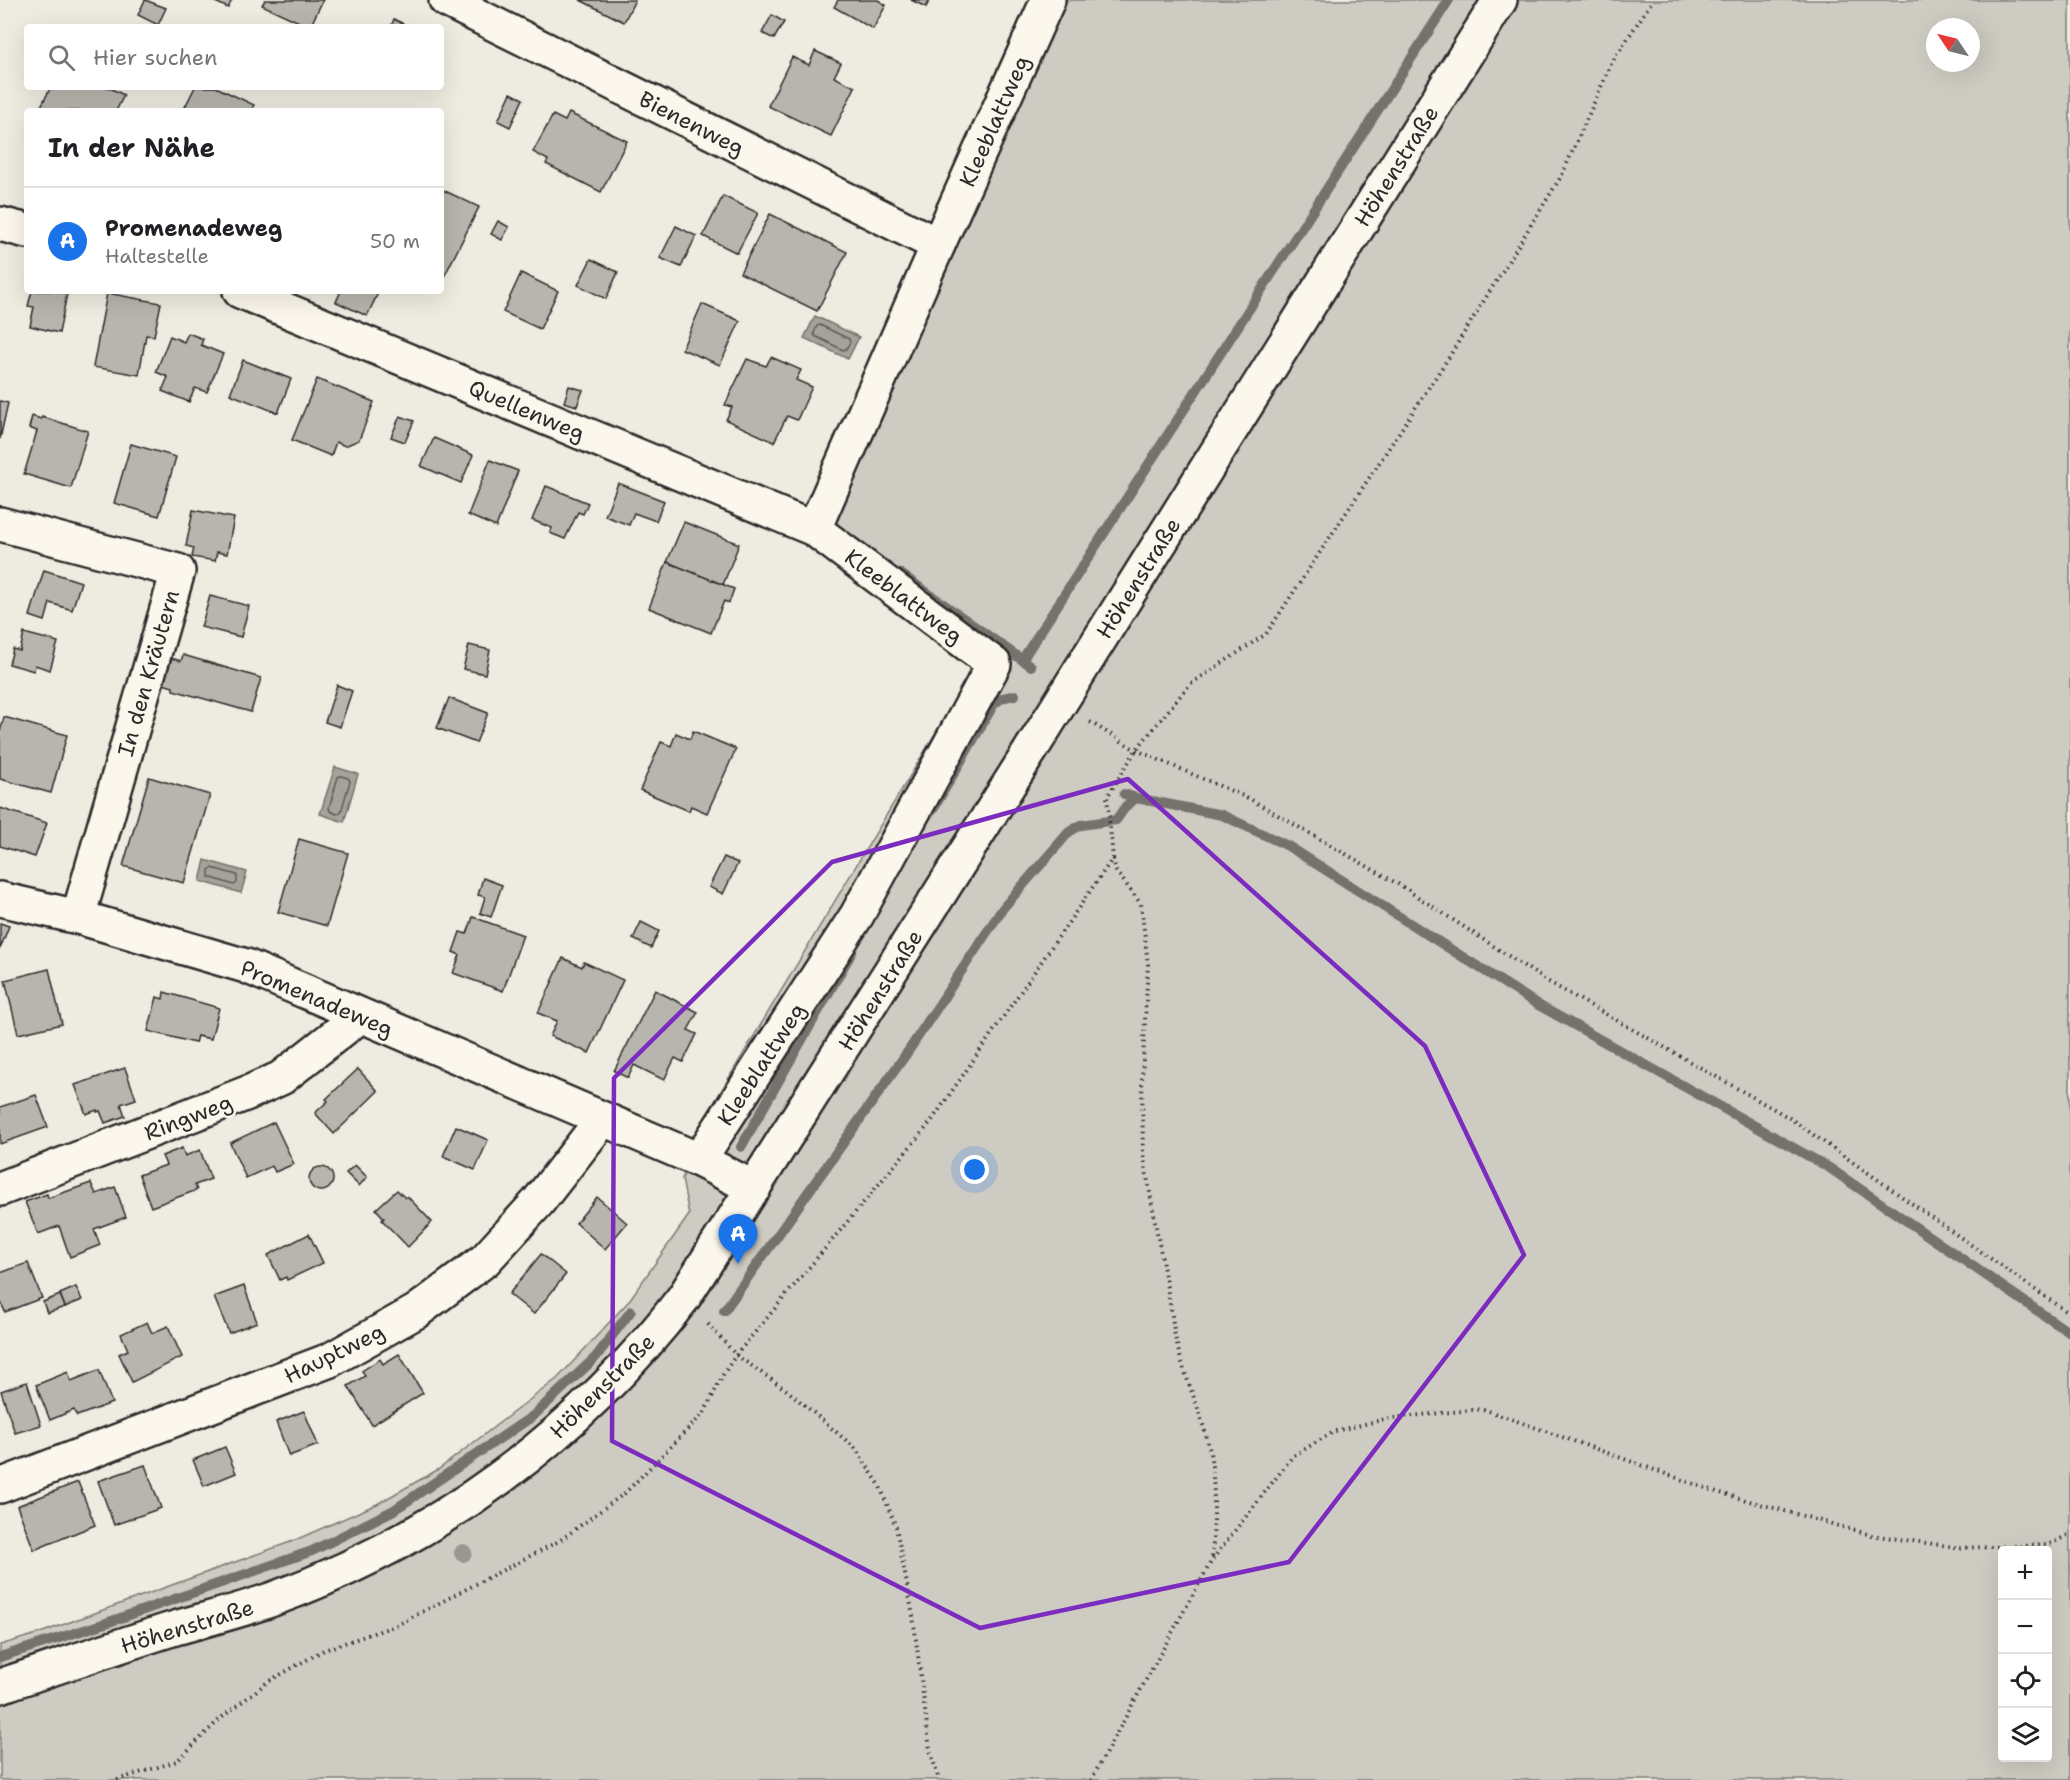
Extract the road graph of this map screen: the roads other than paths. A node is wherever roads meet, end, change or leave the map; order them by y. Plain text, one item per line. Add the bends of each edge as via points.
1 (446, 0) edge
2 (1048, 0) edge
3 (1500, 0) edge
4 (0, 224) edge
5 (24, 230) edge
6 (938, 245) junction
7 (247, 294) edge
8 (0, 524) edge
9 (814, 529) junction
10 (0, 899) edge
11 (78, 917) junction
12 (360, 1016) junction
13 (602, 1120) junction
14 (699, 1160) junction
15 (754, 1188) junction
16 (0, 1190) edge
17 (0, 1486) edge
18 (0, 1686) edge

1 - 6 street, Bienenweg
2 - 6 street, Kleeblattweg
3 - 15 street, Höhenstraße, bridge
4 - 5 street
6 - 9 street, Kleeblattweg
7 - 9 street, Quellenweg
8 - 11 street, In den Kräutern via 177,571
9 - 14 street, Kleeblattweg via 994,664 857,915
10 - 11 street, Promenadeweg
11 - 12 street, Promenadeweg via 246,966
12 - 13 street, Promenadeweg
12 - 16 street, Ringweg via 281,1078
13 - 14 street, Promenadeweg
13 - 17 street, Hauptweg via 538,1202 485,1260 417,1311 330,1360
14 - 15 street, Promenadeweg
15 - 18 street, Höhenstraße via 684,1297 633,1359 544,1445 489,1487 434,1521 332,1574 271,1600

